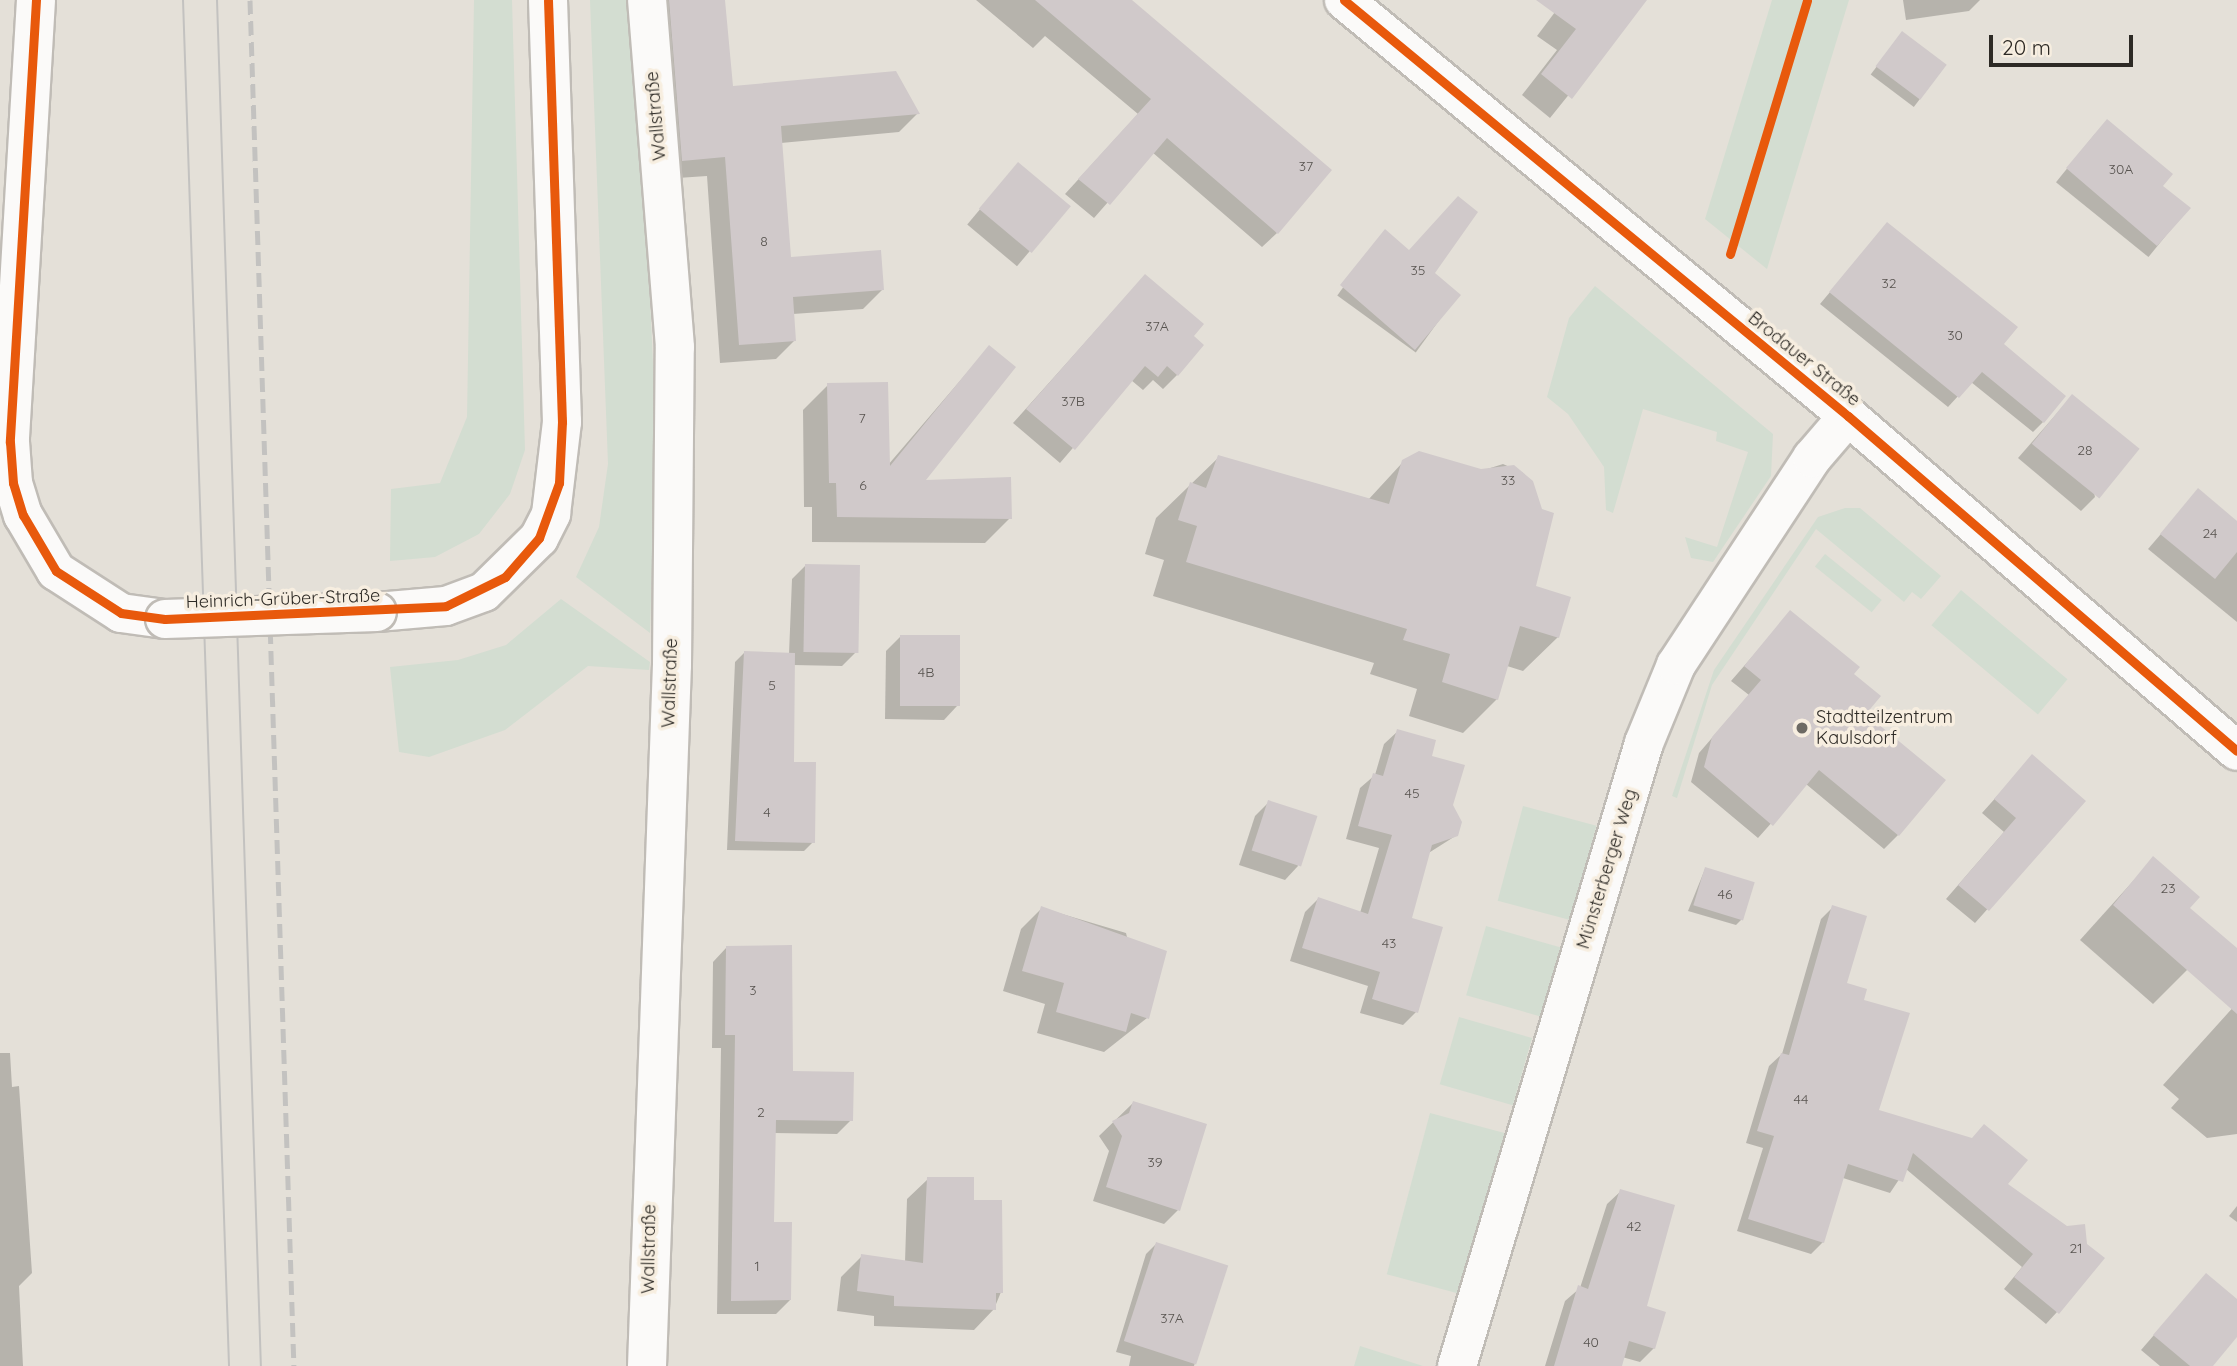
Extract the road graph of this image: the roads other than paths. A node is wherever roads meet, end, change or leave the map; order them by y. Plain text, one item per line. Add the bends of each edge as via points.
1 (36, 0) edge
2 (548, 0) edge
3 (647, 0) edge
4 (1344, 0) edge
5 (1848, 416) junction
6 (2237, 751) edge
7 (647, 1366) edge
8 (1457, 1366) edge

1 - 2 street, Heinrich-Grüber-Straße, bridge via 10,442 13,483 39,547 70,584 121,613 165,619 446,606 484,592 539,538 551,514 562,422
3 - 7 street, Wallstraße via 675,361 672,665
4 - 5 street, Brodauer Straße
5 - 6 street, Brodauer Straße
5 - 8 street, Münsterberger Weg via 1812,458 1676,665 1644,743

